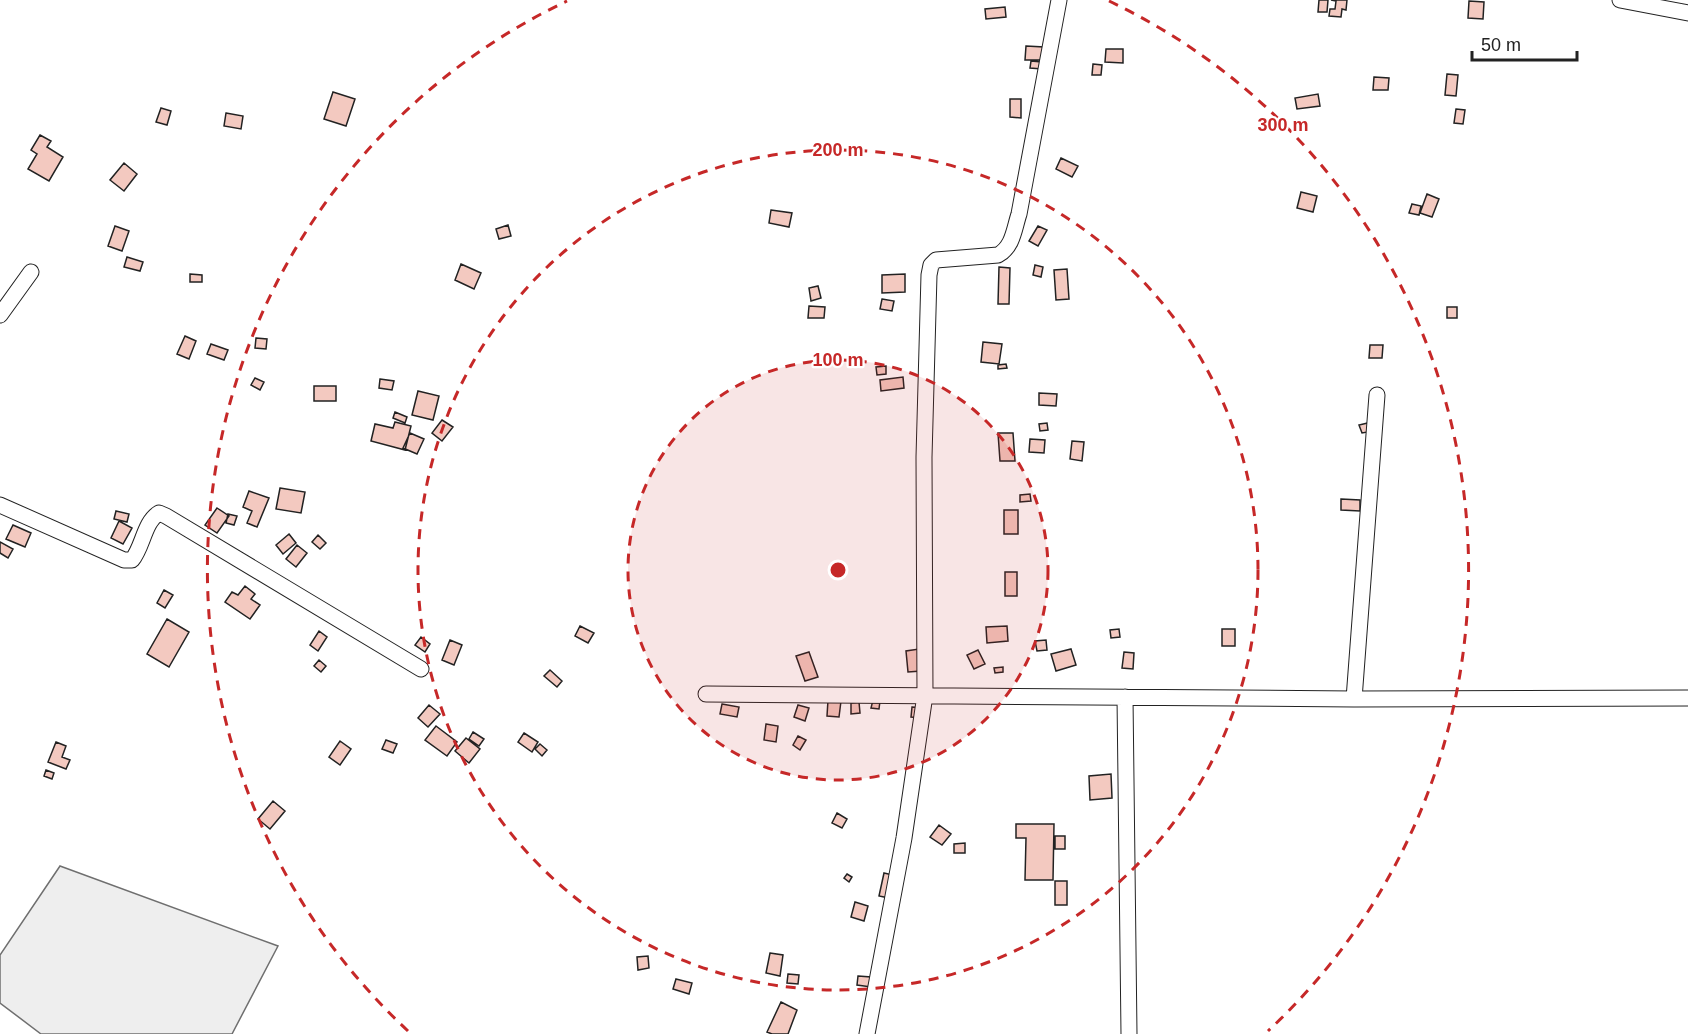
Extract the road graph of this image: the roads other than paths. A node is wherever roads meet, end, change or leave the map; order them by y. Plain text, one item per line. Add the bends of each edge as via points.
1 (1059, 0) edge
2 (1620, 0) edge
3 (1688, 13) edge
4 (31, 272) dead end
5 (0, 315) edge
6 (1377, 395) dead end
7 (0, 505) edge
8 (421, 669) dead end
9 (706, 694) dead end
10 (925, 695) junction
11 (1125, 697) junction
12 (1688, 698) edge
13 (1354, 699) junction
14 (867, 1034) edge
15 (1129, 1034) edge

1 - 10 street via 1011,242 998,255 936,260 928,275
2 - 3 street
4 - 5 street
6 - 13 street
7 - 8 street via 124,560 132,560 138,554 153,517 159,513
9 - 10 street
10 - 11 street
10 - 14 street via 904,838
11 - 13 street
11 - 15 street
12 - 13 street

